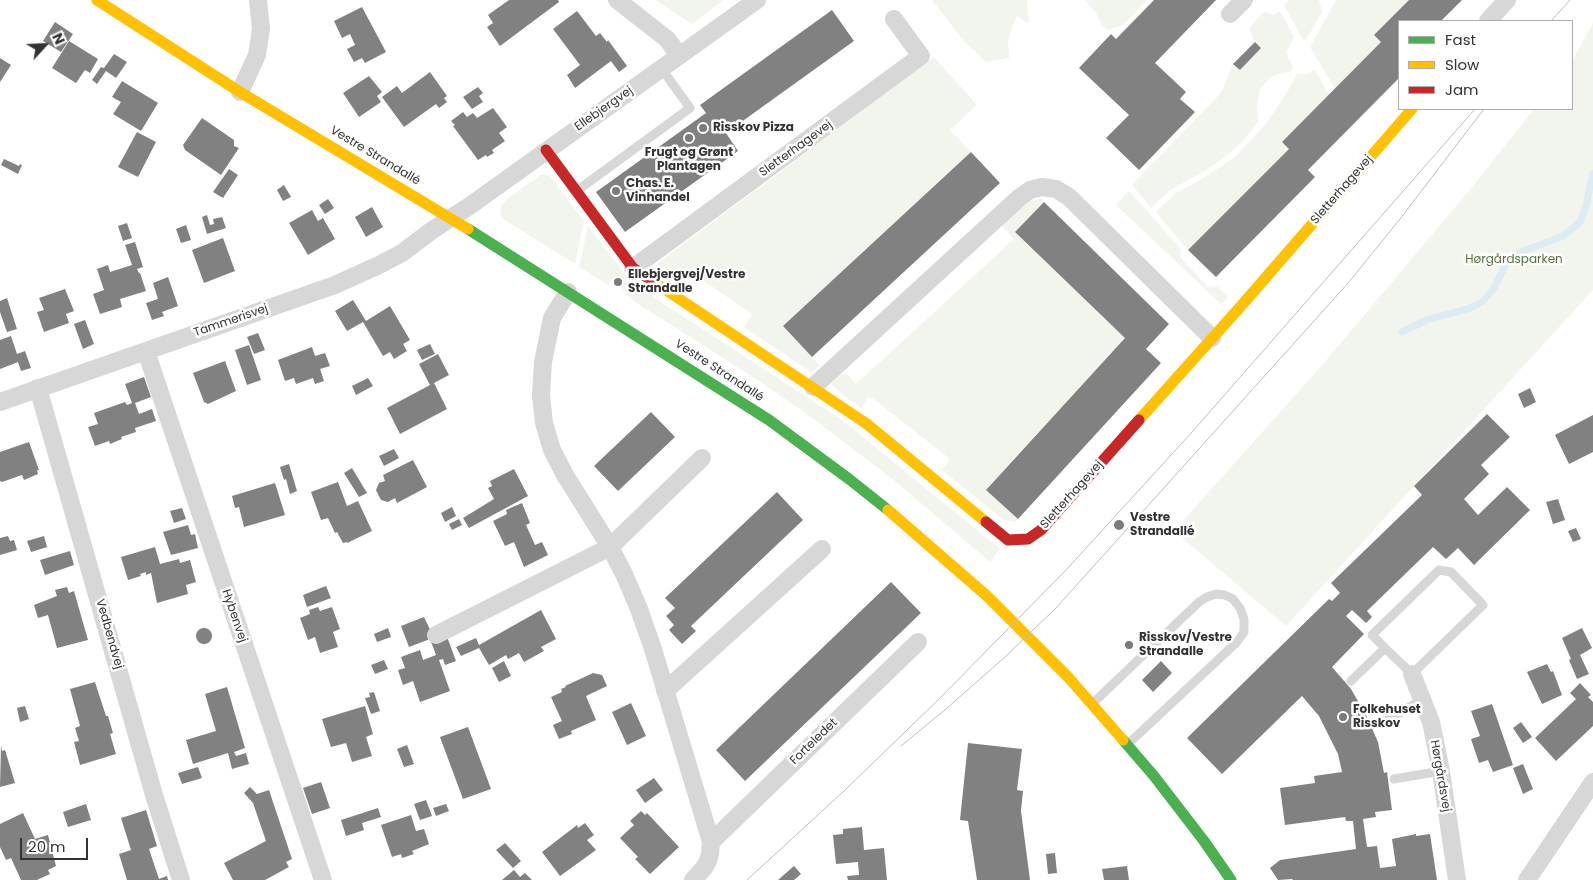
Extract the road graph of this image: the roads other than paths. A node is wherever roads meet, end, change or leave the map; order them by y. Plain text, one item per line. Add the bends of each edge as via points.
1 (97, 0) edge
2 (258, 0) edge
3 (617, 0) edge
4 (757, 0) edge
5 (1244, 0) edge
6 (1507, 0) edge
7 (1230, 14) dead end
8 (894, 19) dead end
9 (1489, 20) edge
10 (679, 55) junction
11 (661, 68) junction
12 (240, 92) junction
13 (1411, 110) edge
14 (546, 150) junction
15 (576, 191) junction
16 (451, 218) junction
17 (633, 268) junction
18 (568, 292) junction
19 (1212, 338) junction
20 (146, 351) junction
21 (813, 387) junction
22 (38, 388) junction
23 (0, 402) edge
24 (702, 458) dead end
25 (610, 547) junction
26 (822, 549) dead end
27 (436, 635) dead end
28 (918, 642) dead end
29 (1385, 648) junction
30 (1412, 674) junction
31 (1351, 681) dead end
32 (665, 691) junction
33 (1422, 700) junction
34 (1092, 704) junction
35 (1381, 723) dead end
36 (1128, 744) junction
37 (1441, 771) junction
38 (1394, 779) dead end
39 (1593, 782) edge
40 (711, 842) junction
41 (182, 880) edge
42 (323, 880) edge
43 (693, 880) edge
44 (1231, 880) edge
45 (1457, 880) edge
46 (1527, 880) edge

1 - 12 street, Vestre Strandallé
2 - 12 street via 261,29 256,55
3 - 10 street via 667,38
4 - 10 street, Ellebjergvej
5 - 7 street
6 - 9 street
8 - 17 street, Sletterhagevej via 921,56
10 - 11 street, Ellebjergvej
11 - 14 street, Ellebjergvej
11 - 15 lane via 690,108
12 - 16 street, Vestre Strandallé
13 - 19 street, Sletterhagevej
14 - 15 street, Sletterhagevej
14 - 16 street, Ellebjergvej
15 - 17 street, Sletterhagevej
16 - 18 street, Vestre Strandallé
16 - 20 street, Tammerisvej via 402,253 335,285
17 - 21 street, Sletterhagevej
18 - 25 street via 552,318 543,362 541,395 544,423 552,450 565,475
18 - 34 street, Vestre Strandallé via 756,411 849,479 987,596
19 - 21 street via 1068,197 1056,189 1042,186 1020,197
19 - 21 street, Sletterhagevej via 1041,530 1028,539 1008,540 867,424
20 - 22 street, Tammerisvej
20 - 42 street, Hybenvej
22 - 23 street, Tammerisvej
22 - 41 street, Vedbendvej via 154,795
24 - 25 street
25 - 27 street
25 - 32 street via 639,609
26 - 32 street
28 - 40 street, Forteledet
29 - 30 lane
29 - 30 lane via 1372,635 1439,570 1451,572 1482,605
29 - 31 lane
30 - 33 street, Hørgårdsvej
32 - 40 street
33 - 35 lane
33 - 37 street, Hørgårdsvej
34 - 36 street, Vestre Strandallé
34 - 36 lane via 1199,602 1216,594 1233,599 1244,619 1244,632 1237,642
36 - 44 street, Vestre Strandallé
37 - 38 lane
37 - 45 street, Hørgårdsvej
39 - 46 street
40 - 43 street via 708,861

